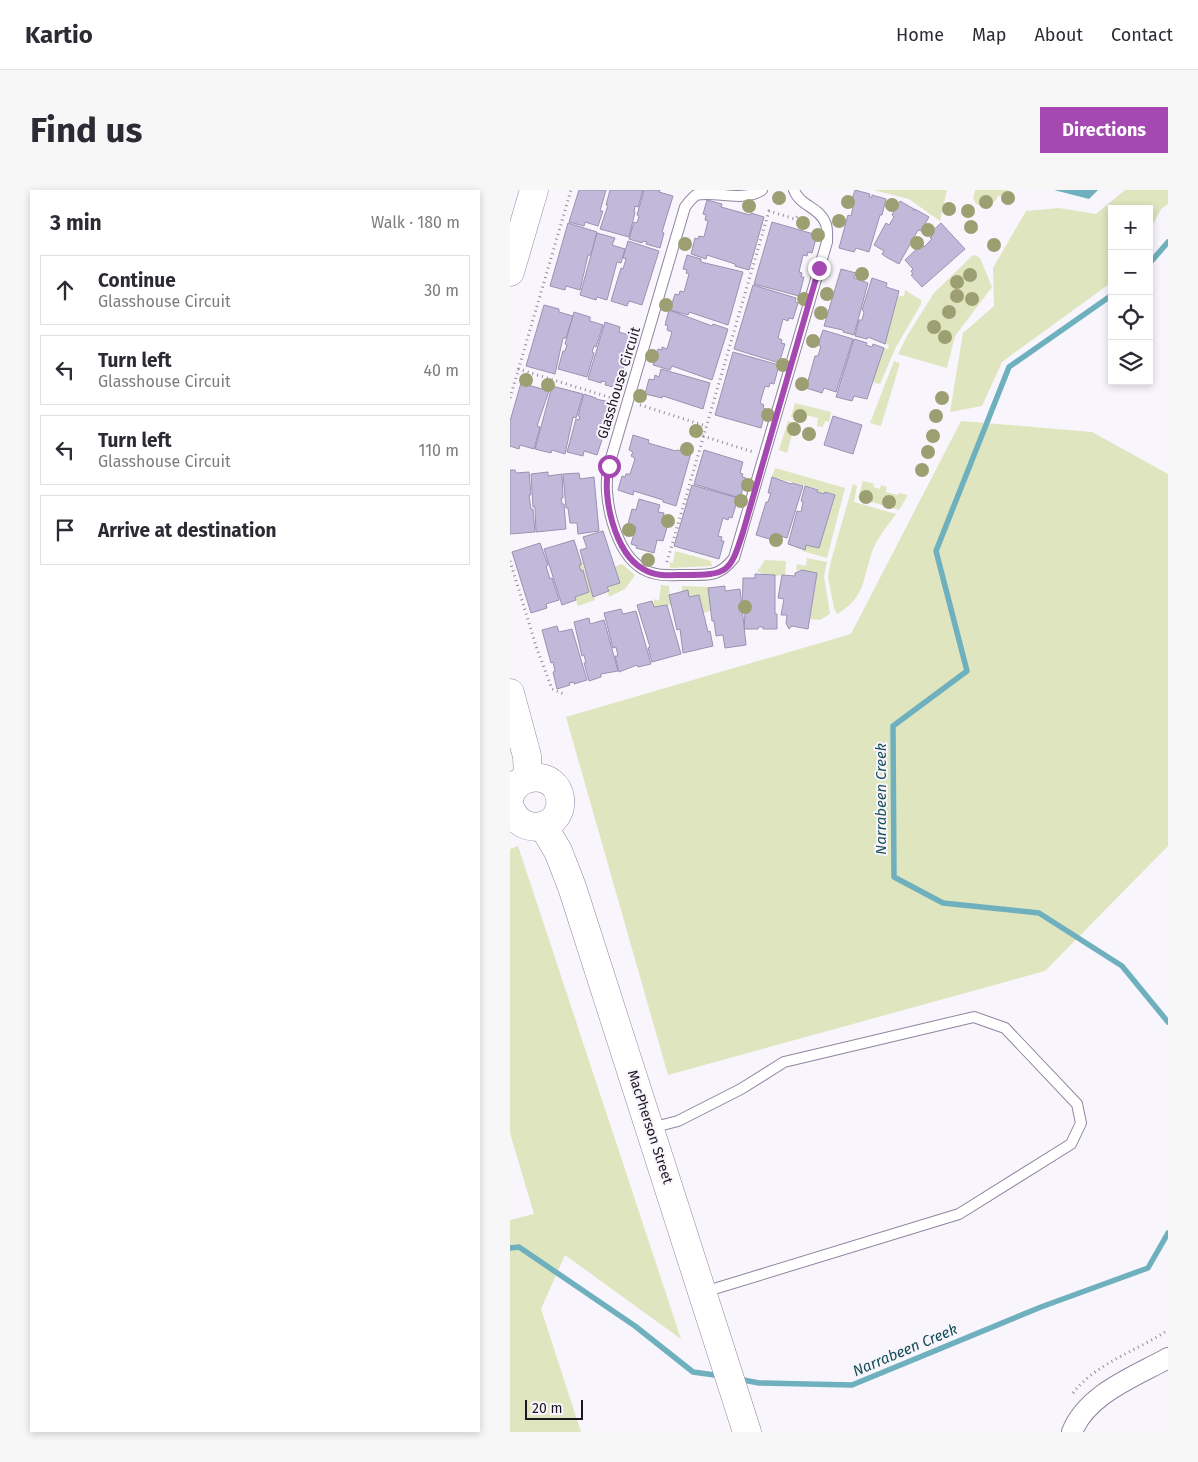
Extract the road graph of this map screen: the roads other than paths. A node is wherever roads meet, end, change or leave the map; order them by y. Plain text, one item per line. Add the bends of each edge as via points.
1 (534, 190) edge
2 (762, 190) edge
3 (794, 190) edge
4 (510, 272) edge
5 (510, 693) edge
6 (519, 786) edge
7 (510, 807) edge
8 (543, 826) junction
9 (650, 1128) junction
10 (702, 1292) junction
11 (1168, 1358) edge
12 (744, 1424) edge
13 (1072, 1432) edge

1 - 4 street
2 - 3 lane, Glasshouse Circuit via 744,195 706,190 685,207 607,471 606,493 611,515 628,558 656,575 711,575 724,570 734,558 827,242 825,221 804,204
5 - 6 street via 527,756
6 - 8 street via 545,779 557,790 560,799 556,815
7 - 8 street via 525,826
8 - 9 street, MacPherson Street via 558,851 572,887
9 - 10 street, MacPherson Street
9 - 10 lane via 678,1121 741,1089 784,1062 974,1018 1004,1028 1077,1104 1081,1123 1071,1144 959,1214
10 - 12 street, MacPherson Street
11 - 13 street via 1097,1397 1077,1420

